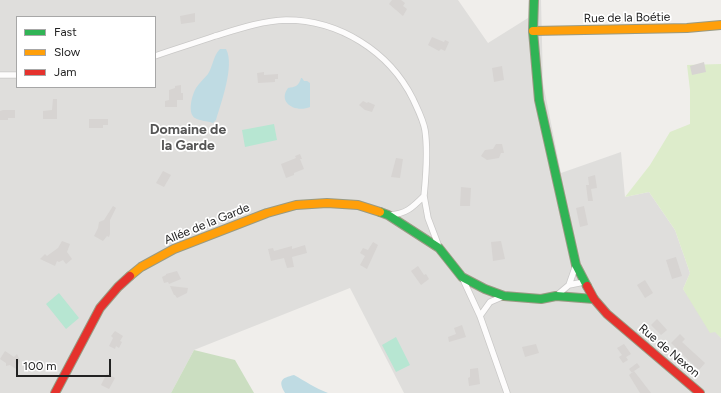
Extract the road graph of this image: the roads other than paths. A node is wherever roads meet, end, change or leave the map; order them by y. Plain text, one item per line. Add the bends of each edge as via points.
1 (534, 0) edge
2 (721, 25) edge
3 (534, 31) junction
4 (156, 56) edge
5 (0, 75) edge
6 (16, 75) edge
7 (424, 196) junction
8 (388, 215) junction
9 (439, 248) junction
10 (576, 265) junction
11 (462, 277) junction
12 (584, 282) junction
13 (569, 285) junction
14 (504, 296) junction
15 (556, 296) junction
16 (594, 299) junction
17 (480, 316) junction
18 (55, 393) edge
19 (507, 393) edge
20 (700, 393) edge

1 - 3 street, Rue de Nexon
2 - 3 street, Rue de la Boétie
3 - 10 street, Rue de Nexon via 539,100
4 - 7 street, Allée de la Garde via 264,22 286,20 326,25 351,36 373,49 394,69 418,109 425,129
5 - 6 street
7 - 8 street via 413,208 399,214
7 - 9 street, Allée de la Garde via 428,218
8 - 9 street, Allée de la Garde
8 - 18 street, Allée de la Garde via 358,205 296,205 267,213 174,249 141,267 118,287 100,308
9 - 11 street, Allée de la Garde
10 - 12 street, Rue de Nexon
10 - 13 street
11 - 14 street, Allée de la Garde
11 - 17 street
12 - 13 street
12 - 16 street, Rue de Nexon
13 - 15 street
14 - 15 street, Allée de la Garde via 541,299
14 - 17 street via 490,302
15 - 16 street, Allée de la Garde
16 - 20 street, Rue de Nexon via 622,328
17 - 19 street

